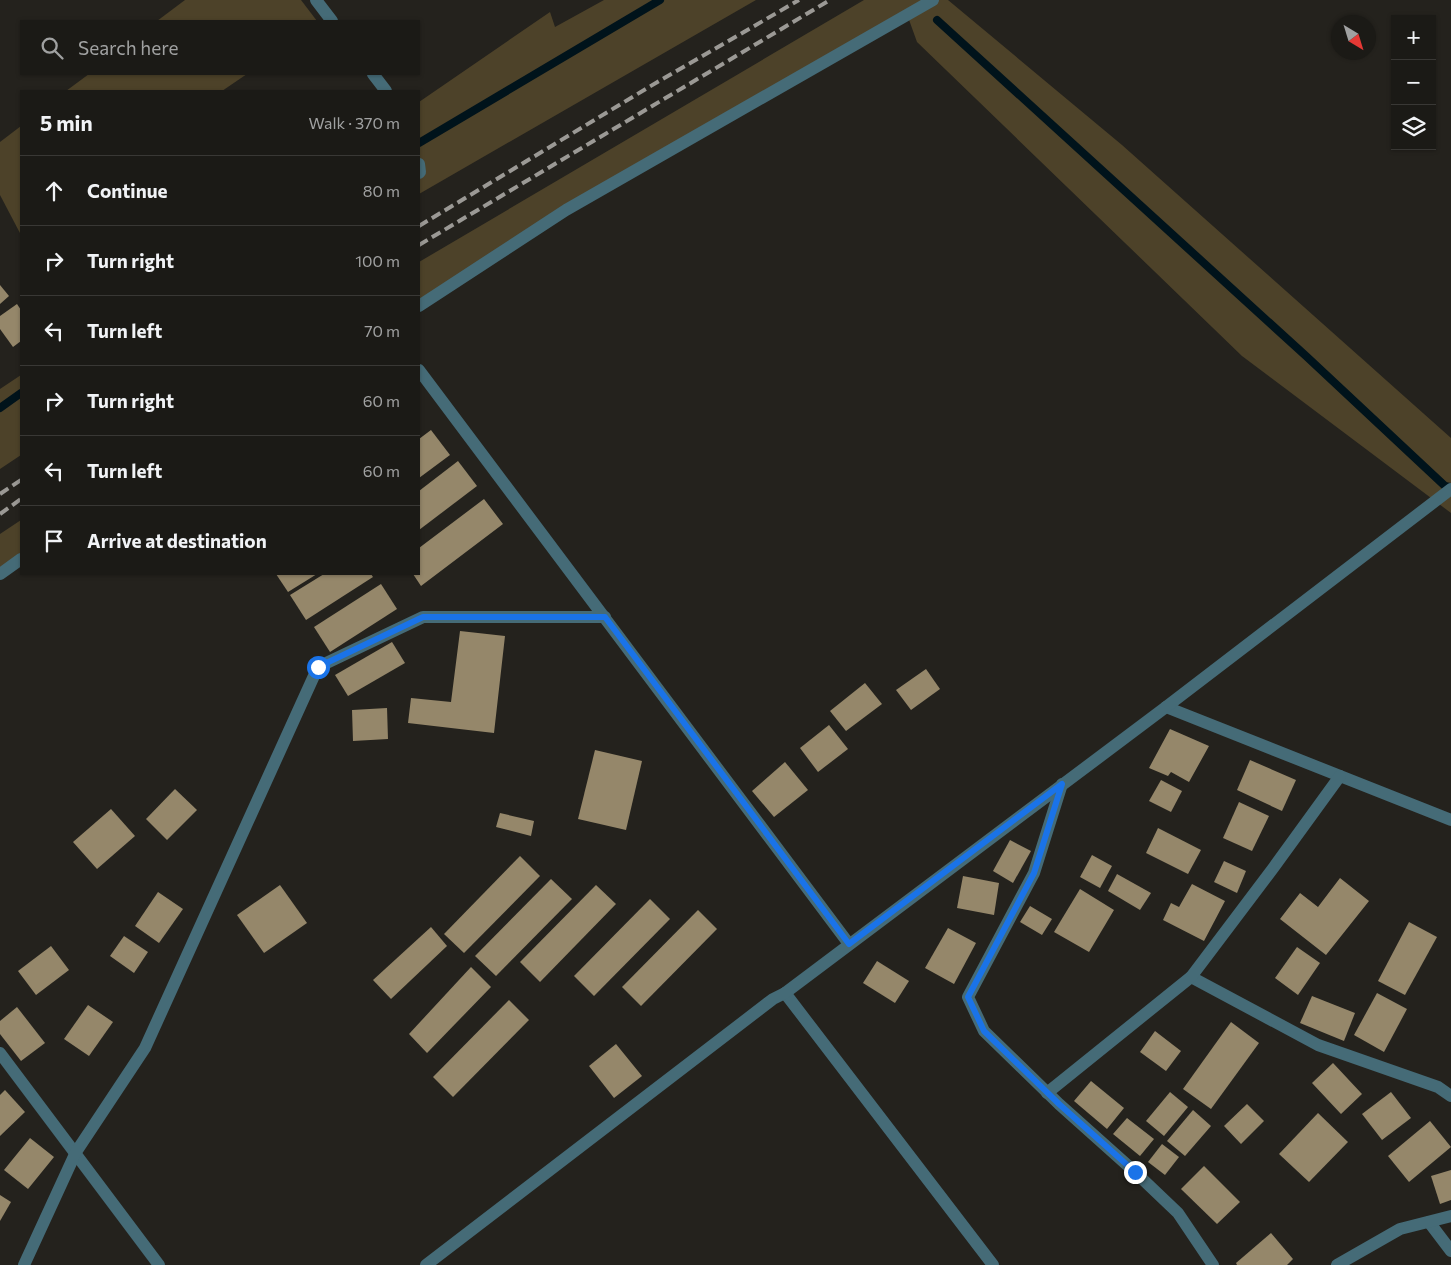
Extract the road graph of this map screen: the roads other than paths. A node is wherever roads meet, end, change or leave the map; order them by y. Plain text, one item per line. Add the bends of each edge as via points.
1 (316, 0) edge
2 (933, 0) edge
3 (331, 20) edge
4 (373, 75) edge
5 (385, 90) edge
6 (420, 305) edge
7 (420, 371) edge
8 (1451, 489) edge
9 (20, 560) edge
10 (0, 574) edge
11 (605, 617) junction
12 (1166, 707) junction
13 (1340, 776) junction
14 (1062, 784) junction
15 (1451, 820) edge
16 (849, 944) junction
17 (1191, 977) junction
18 (785, 993) junction
19 (0, 1053) edge
20 (1047, 1093) junction
21 (1451, 1096) edge
22 (76, 1152) junction
23 (1451, 1216) edge
24 (1430, 1222) junction
25 (1451, 1251) edge
26 (24, 1265) edge
27 (159, 1265) edge
28 (426, 1265) edge
29 (992, 1265) edge
30 (1213, 1265) edge
31 (1337, 1265) edge

1 - 3 street
2 - 6 street via 566,210
4 - 5 street
7 - 11 street
8 - 12 street
9 - 10 street
11 - 16 street
11 - 22 street via 423,617 318,667 146,1048
12 - 13 street
12 - 14 street
13 - 15 street
13 - 17 street
14 - 16 street
14 - 20 street via 1034,873 968,997 984,1031
16 - 18 street
17 - 20 street
17 - 21 street via 1318,1045 1438,1087
18 - 28 street
18 - 29 street
19 - 22 street
20 - 30 street via 1178,1213
22 - 26 street
22 - 27 street
23 - 24 street
24 - 25 street
24 - 31 street via 1400,1229

